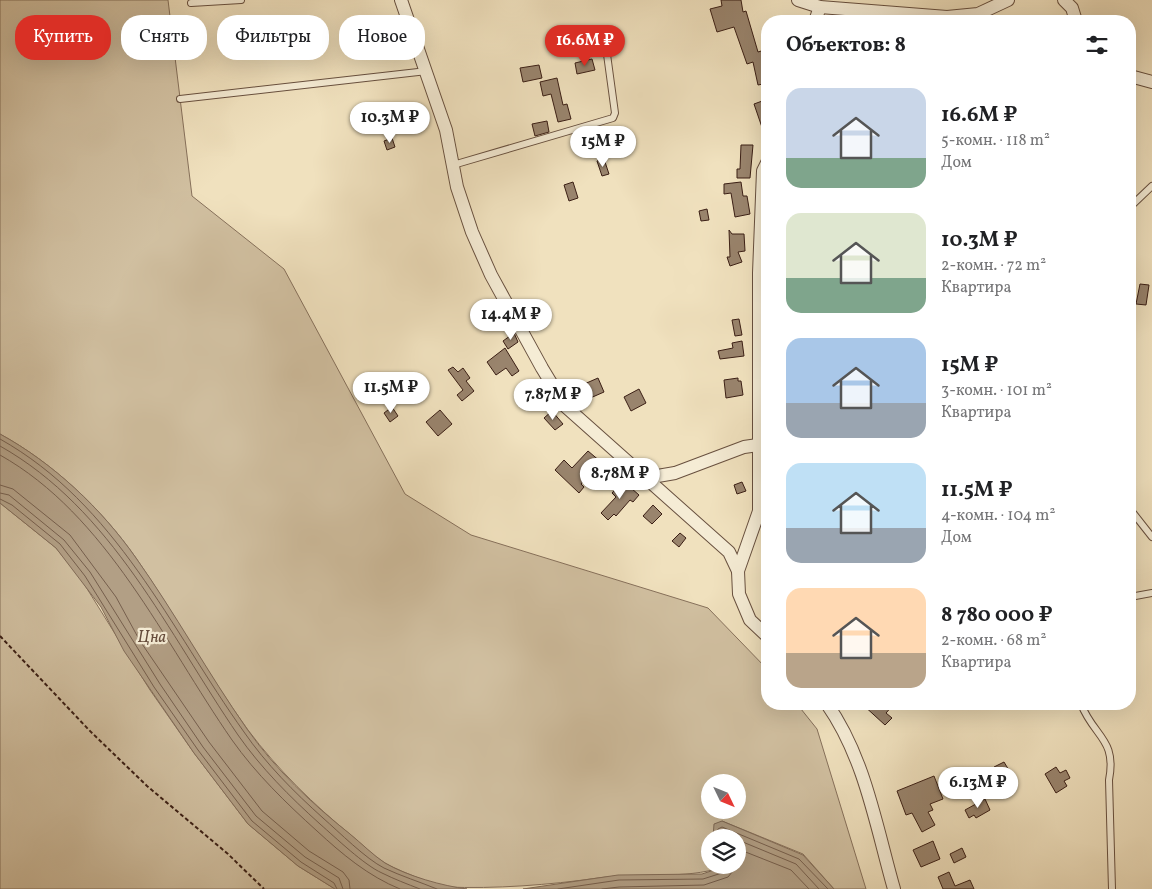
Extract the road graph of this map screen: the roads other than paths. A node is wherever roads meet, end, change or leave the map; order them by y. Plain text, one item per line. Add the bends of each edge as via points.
1 (241, 0) edge
2 (401, 0) edge
3 (798, 0) edge
4 (1008, 0) edge
5 (1064, 0) edge
6 (192, 3) dead end
7 (820, 7) junction
8 (817, 15) edge
9 (921, 15) edge
10 (967, 15) edge
11 (1074, 15) edge
12 (606, 47) dead end
13 (426, 71) junction
14 (1136, 78) edge
15 (1152, 82) edge
16 (180, 99) dead end
17 (454, 165) junction
18 (1152, 186) edge
19 (1136, 201) edge
20 (761, 202) edge
21 (761, 439) edge
22 (646, 478) junction
23 (1136, 517) edge
24 (1152, 537) edge
25 (738, 571) junction
26 (1152, 593) edge
27 (1136, 595) edge
28 (761, 630) edge
29 (831, 710) edge
30 (1084, 710) edge
31 (894, 889) edge
32 (1112, 889) edge

1 - 6 lane
2 - 13 street
3 - 7 street
4 - 10 street via 978,14
5 - 11 street
7 - 8 street
7 - 9 street
12 - 17 lane via 615,113 612,118
13 - 16 lane
13 - 17 street
14 - 15 street
17 - 22 street via 457,187 491,275 565,406
18 - 19 lane
20 - 21 street
21 - 22 street via 675,473
21 - 25 street via 759,511
22 - 25 street via 729,552
23 - 24 lane
25 - 28 street via 739,594 750,620
26 - 27 lane
29 - 31 street via 855,754
30 - 32 lane via 1109,746 1112,766 1109,780

